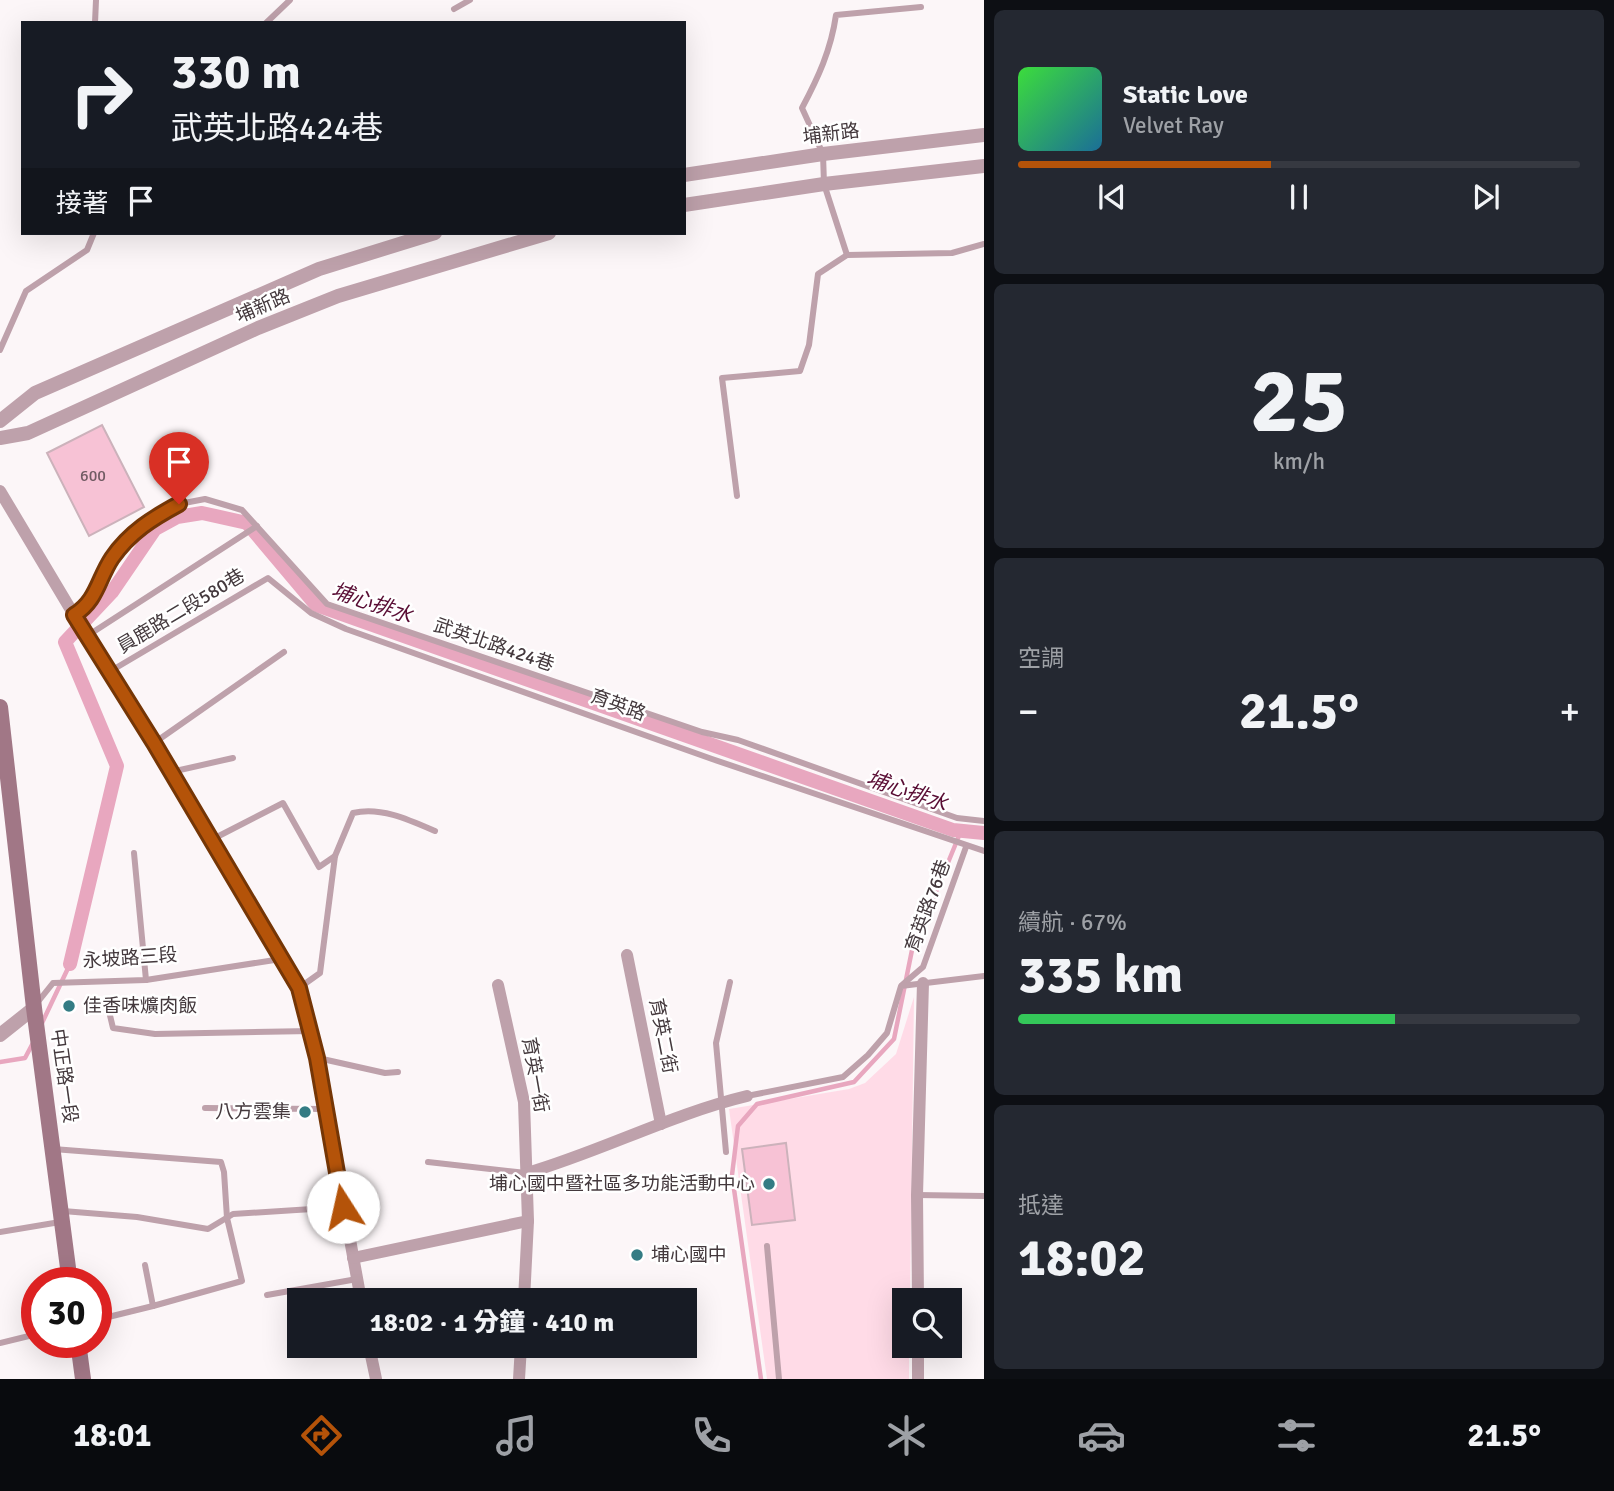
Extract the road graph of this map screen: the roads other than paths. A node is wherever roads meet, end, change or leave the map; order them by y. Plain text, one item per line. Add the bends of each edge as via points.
1 (96, 0) edge
2 (290, 0) edge
3 (470, 0) edge
4 (921, 7) dead end
5 (454, 9) dead end
6 (95, 21) edge
7 (267, 21) edge
8 (984, 135) edge
9 (823, 154) junction
10 (984, 166) edge
11 (686, 174) edge
12 (824, 184) junction
13 (686, 205) edge
14 (93, 235) edge
15 (429, 235) edge
16 (542, 235) edge
17 (984, 244) edge
18 (847, 255) junction
19 (0, 350) edge
20 (0, 421) edge
21 (0, 438) edge
22 (0, 491) edge
23 (737, 496) dead end
24 (257, 526) junction
25 (268, 578) joint
26 (74, 615) junction
27 (87, 636) junction
28 (284, 652) dead end
29 (109, 672) junction
30 (0, 707) edge
31 (154, 743) junction
32 (233, 758) dead end
33 (171, 772) junction
34 (984, 821) edge
35 (435, 831) dead end
36 (211, 841) junction
37 (966, 846) junction
38 (984, 851) edge
39 (134, 853) dead end
40 (335, 856) junction
41 (627, 956) dead end
42 (284, 959) junction
43 (984, 976) edge
44 (146, 980) junction
45 (730, 982) dead end
46 (923, 983) junction
47 (498, 985) dead end
48 (901, 986) junction
49 (299, 988) junction
50 (108, 1007) dead end
51 (34, 1008) junction
52 (310, 1031) junction
53 (0, 1035) edge
54 (317, 1058) junction
55 (398, 1072) dead end
56 (747, 1096) joint
57 (720, 1102) junction
58 (205, 1108) dead end
59 (326, 1109) junction
60 (661, 1125) junction
61 (53, 1149) junction
62 (726, 1152) dead end
63 (428, 1162) dead end
64 (527, 1173) junction
65 (917, 1195) junction
66 (984, 1196) edge
67 (343, 1207) junction
68 (62, 1216) junction
69 (227, 1218) junction
70 (528, 1221) junction
71 (0, 1232) edge
72 (767, 1246) dead end
73 (353, 1258) junction
74 (145, 1265) dead end
75 (68, 1267) edge
76 (357, 1279) junction
77 (359, 1288) edge
78 (525, 1288) edge
79 (918, 1288) edge
80 (267, 1295) dead end
81 (153, 1306) junction
82 (112, 1316) edge
83 (21, 1337) edge
84 (0, 1342) edge
85 (80, 1358) edge
86 (372, 1358) edge
87 (520, 1358) edge
88 (918, 1358) edge
89 (83, 1379) edge
90 (376, 1379) edge
91 (519, 1379) edge
92 (779, 1379) edge
93 (918, 1379) edge

1 - 6 lane
2 - 7 lane
3 - 5 lane
4 - 9 lane via 836,16 833,40 802,108
8 - 9 street, 埔新路
9 - 11 street, 埔新路
9 - 12 lane
10 - 12 street
12 - 13 street
12 - 18 lane
14 - 19 lane via 87,250 26,291
15 - 20 street, 埔新路 via 319,269 36,393
16 - 21 street, 埔新路 via 338,296 28,433
17 - 18 lane via 952,253
18 - 23 lane via 818,274 809,345 800,371 722,378
22 - 26 street
24 - 26 lane, 武英北路424巷 via 242,510 205,499 179,504 145,522 113,557 87,607
24 - 27 lane
24 - 34 lane, 武英北路424巷 via 327,604 957,818
25 - 29 lane, 員鹿路二段580巷
25 - 37 lane, 育英路 via 311,613 346,629
26 - 27 street
27 - 29 street
28 - 31 lane
29 - 31 street
30 - 51 main road, 中正路一段 via 9,820
31 - 33 street
32 - 33 lane
33 - 36 street
35 - 40 lane via 366,809 353,813
36 - 40 lane via 283,803 319,867
36 - 42 street
37 - 38 lane, 育英路76巷
37 - 48 lane, 育英路76巷 via 923,967
39 - 44 lane
40 - 49 lane via 320,973
41 - 60 street, 育英二街
42 - 44 lane, 永坡路三段
42 - 49 street
43 - 46 lane
44 - 51 lane, 永坡路三段 via 52,983
45 - 57 lane via 716,1044
46 - 48 lane
46 - 65 street
47 - 64 street, 育英一街 via 524,1102
48 - 56 lane via 887,1033 843,1077
49 - 52 street
50 - 52 lane via 113,1028 155,1034
51 - 53 street, 永坡路三段
51 - 61 main road, 中正路一段
52 - 54 street
54 - 55 lane
54 - 59 street
56 - 57 street
57 - 60 street
57 - 62 lane
58 - 59 lane
59 - 67 street
60 - 64 street
61 - 68 main road, 中正路一段
61 - 69 lane via 220,1162
63 - 64 lane
64 - 70 street
65 - 66 lane
65 - 79 street
67 - 69 lane
67 - 73 street
68 - 69 lane via 137,1217 208,1229
68 - 71 lane
68 - 75 main road, 中正路一段
69 - 81 lane via 242,1281
70 - 73 street
70 - 78 street
72 - 92 lane
73 - 76 street
74 - 81 lane
76 - 77 street
76 - 80 lane
81 - 82 lane
83 - 84 lane
85 - 89 main road
86 - 90 street
87 - 91 street
88 - 93 street

